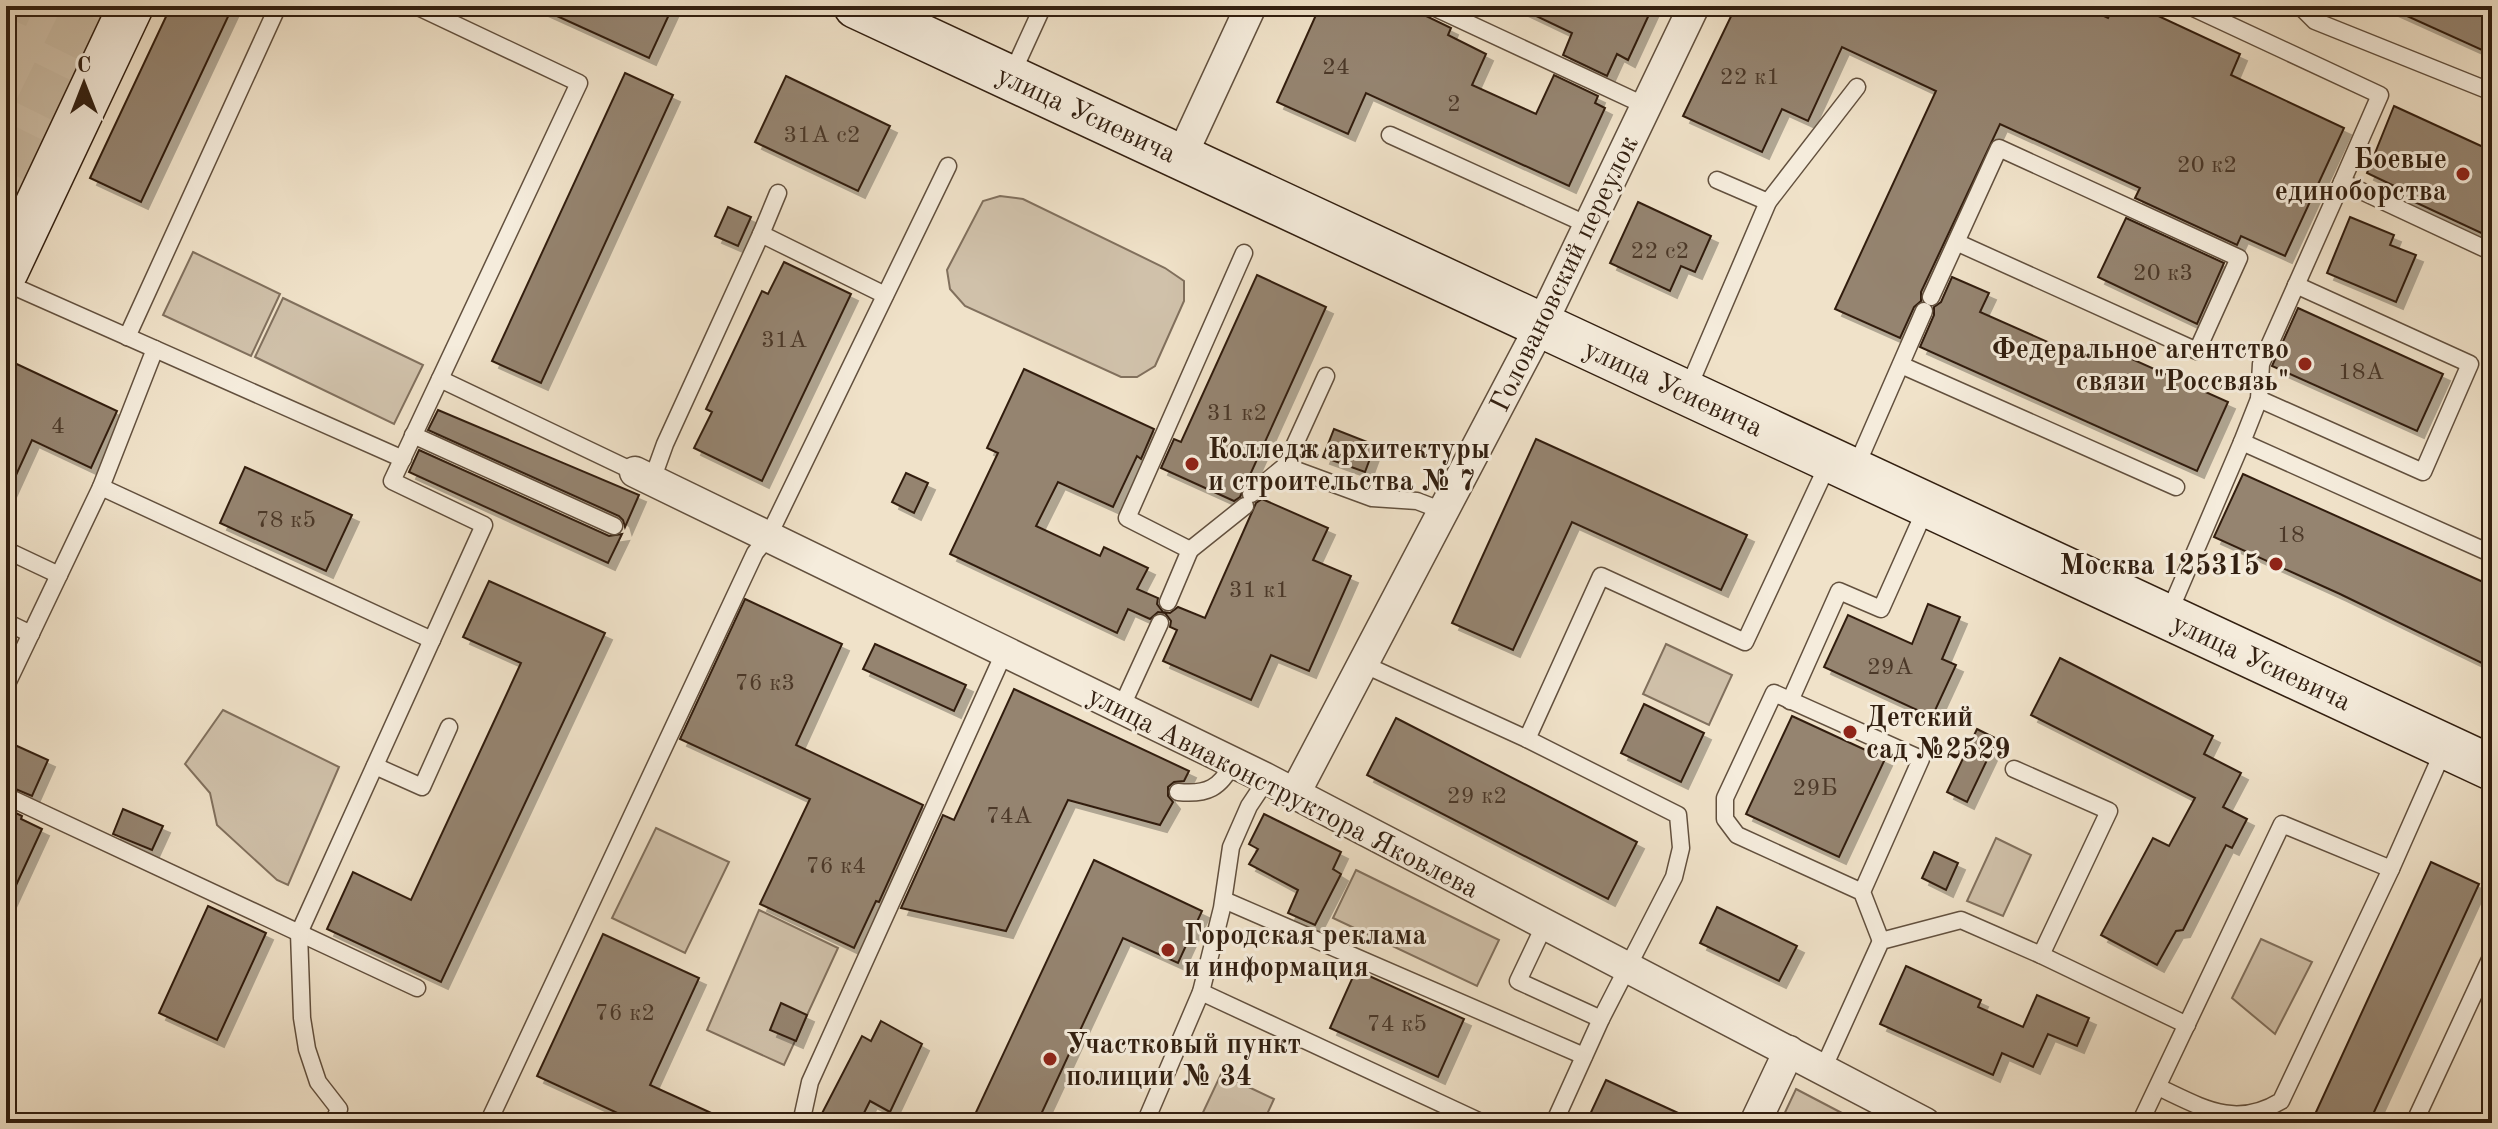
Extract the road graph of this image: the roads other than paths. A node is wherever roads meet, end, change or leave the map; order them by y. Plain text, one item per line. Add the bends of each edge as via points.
1 (131, 6) edge
2 (278, 6) edge
3 (416, 6) edge
4 (856, 6) edge
5 (1043, 6) edge
6 (1251, 6) edge
7 (1431, 6) edge
8 (1694, 6) edge
9 (2189, 6) edge
10 (2300, 6) edge
11 (1011, 78) junction
12 (1857, 87) dead end
13 (2492, 92) edge
14 (1646, 106) junction
15 (1390, 135) dead end
16 (1181, 157) junction
17 (948, 166) dead end
18 (1717, 180) dead end
19 (2342, 182) junction
20 (778, 193) dead end
21 (1768, 202) junction
22 (1588, 225) junction
23 (761, 234) junction
24 (1956, 242) junction
25 (2492, 252) edge
26 (1244, 253) dead end
27 (6, 271) edge
28 (6, 283) edge
29 (2296, 285) junction
30 (885, 295) junction
31 (1541, 325) junction
32 (127, 337) junction
33 (155, 349) junction
34 (1901, 365) junction
35 (1326, 376) dead end
36 (440, 379) junction
37 (1686, 392) junction
38 (2259, 399) junction
39 (413, 435) junction
40 (2242, 442) junction
41 (403, 459) junction
42 (1842, 465) junction
43 (1285, 466) junction
44 (644, 476) junction
45 (101, 487) junction
46 (2176, 487) dead end
47 (1927, 505) junction
48 (1443, 511) junction
49 (614, 526) dead end
50 (768, 537) junction
51 (6, 550) edge
52 (1190, 550) junction
53 (2492, 554) edge
54 (59, 575) junction
55 (1168, 602) dead end
56 (2167, 617) junction
57 (6, 622) edge
58 (1160, 623) dead end
59 (31, 634) junction
60 (432, 640) junction
61 (1005, 651) junction
62 (1363, 664) junction
63 (6, 686) edge
64 (1790, 701) junction
65 (1121, 708) junction
66 (449, 727) dead end
67 (1527, 739) junction
68 (2446, 746) junction
69 (1233, 762) junction
70 (375, 766) junction
71 (2492, 768) edge
72 (2014, 769) dead end
73 (1267, 779) junction
74 (1178, 792) dead end
75 (1295, 793) junction
76 (6, 796) edge
77 (2391, 869) junction
78 (1862, 892) junction
79 (1224, 900) junction
80 (1545, 924) junction
81 (299, 933) junction
82 (1881, 941) junction
83 (2041, 955) junction
84 (2492, 955) edge
85 (1627, 967) junction
86 (417, 988) dead end
87 (1201, 992) junction
88 (1601, 1019) junction
89 (2187, 1025) junction
90 (1789, 1051) junction
91 (1584, 1056) junction
92 (1823, 1069) junction
93 (2158, 1087) junction
94 (6, 1118) edge
95 (1908, 1119) edge
96 (17, 1123) edge
97 (333, 1123) edge
98 (488, 1123) edge
99 (801, 1123) edge
100 (1145, 1123) edge
101 (1483, 1123) edge
102 (1554, 1123) edge
103 (1755, 1123) edge
104 (2140, 1123) edge
105 (2419, 1123) edge

1 - 27 street
2 - 32 lane
3 - 36 lane via 579,83
4 - 11 street, улица Усиевича
5 - 11 lane
6 - 16 street
7 - 14 lane
8 - 14 street, Головановский переулок
9 - 19 lane via 2380,95
10 - 13 lane via 2315,21
11 - 16 street, улица Усиевича
12 - 21 lane
14 - 22 street, Головановский переулок
15 - 22 lane
16 - 31 street, улица Усиевича
17 - 30 lane
18 - 21 lane
19 - 25 lane
19 - 29 lane
20 - 23 lane
21 - 37 lane
22 - 31 street, Головановский переулок
23 - 30 lane
23 - 44 lane via 665,444
24 - 24 lane via 1999,148 2239,258 2197,351
24 - 34 lane
26 - 52 lane via 1127,518
28 - 32 lane
29 - 38 lane via 2261,364
29 - 38 lane via 2470,364 2423,472
30 - 50 lane
31 - 37 street, улица Усиевича
31 - 48 street, Головановский переулок
32 - 33 lane
33 - 41 lane
33 - 45 lane
34 - 42 lane
34 - 46 lane
35 - 43 lane
36 - 39 lane
36 - 44 lane
37 - 42 street, улица Усиевича
38 - 40 lane
39 - 41 lane
39 - 49 lane
40 - 53 lane
40 - 56 lane
41 - 60 lane via 392,481 484,525
42 - 47 street, улица Усиевича
42 - 67 lane via 1745,642 1601,576
43 - 48 lane via 1372,498 1417,501
43 - 52 lane
44 - 50 street, улица Авиаконструктора Яковлева
45 - 54 lane
45 - 60 lane
47 - 56 street, улица Усиевича
47 - 64 lane via 1881,609 1839,591
48 - 62 street, Головановский переулок
50 - 61 street, улица Авиаконструктора Яковлева
50 - 98 lane via 755,553
51 - 54 lane
52 - 55 lane
54 - 59 lane
56 - 68 street, улица Усиевича
57 - 59 lane
58 - 65 lane
59 - 63 lane
60 - 70 lane
61 - 65 street, улица Авиаконструктора Яковлева
61 - 99 lane via 810,1082
62 - 67 lane
62 - 75 street, Головановский переулок
64 - 78 lane via 1921,759
64 - 78 lane via 1774,693 1725,798 1725,819 1737,835
65 - 69 street, улица Авиаконструктора Яковлева
66 - 70 lane via 422,787
67 - 85 lane via 1678,815 1681,848 1674,877
68 - 71 street, улица Усиевича
68 - 77 lane
69 - 73 street, улица Авиаконструктора Яковлева
69 - 74 lane via 1216,786 1195,794
70 - 81 lane
72 - 83 lane via 2109,811
73 - 75 street, улица Авиаконструктора Яковлева
73 - 79 lane via 1231,847
75 - 80 street, улица Авиаконструктора Яковлева
76 - 81 lane
77 - 89 lane via 2282,824
77 - 93 lane via 2281,1101 2257,1116 2224,1118
78 - 82 lane
79 - 87 lane
79 - 91 lane
80 - 85 street, улица Авиаконструктора Яковлева
80 - 88 lane via 1518,981
81 - 86 lane
81 - 97 lane via 307,1049 318,1082 339,1109
82 - 83 lane via 1961,920
82 - 92 lane
83 - 89 lane
84 - 105 lane via 2415,1121
85 - 88 lane
85 - 90 street, улица Авиаконструктора Яковлева
87 - 100 lane
87 - 101 lane
88 - 91 lane
89 - 93 lane
90 - 92 street, улица Авиаконструктора Яковлева
90 - 103 street
91 - 102 lane
92 - 95 street, улица Авиаконструктора Яковлева
93 - 104 lane
94 - 96 lane

